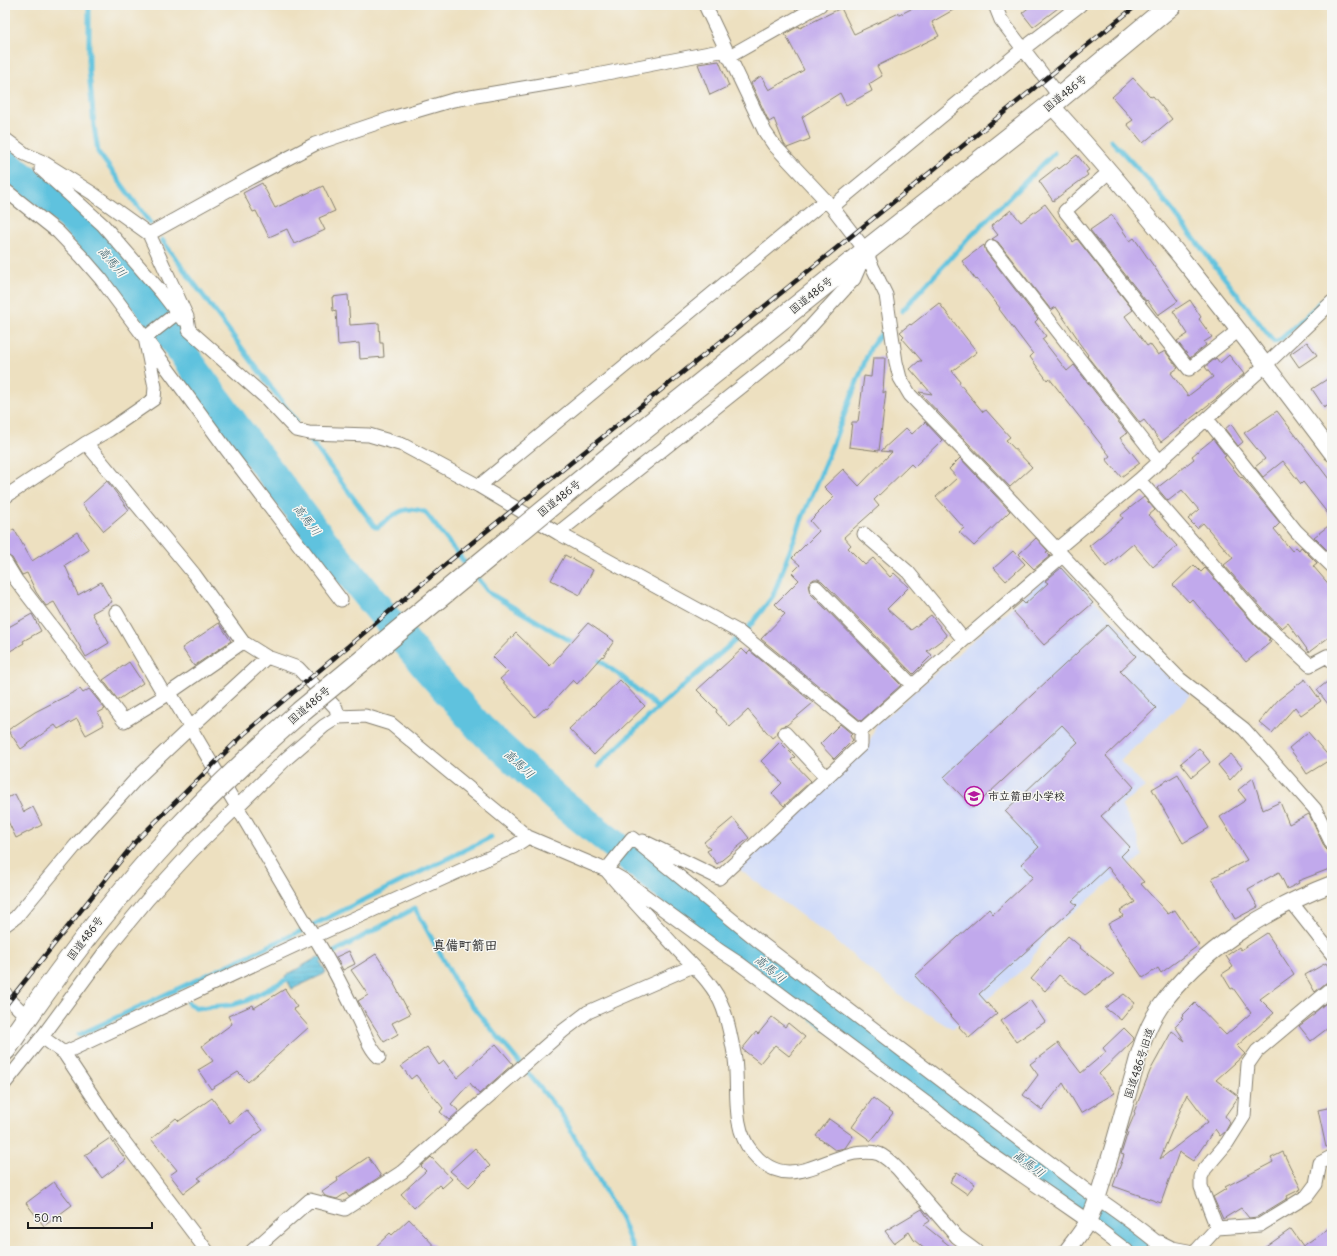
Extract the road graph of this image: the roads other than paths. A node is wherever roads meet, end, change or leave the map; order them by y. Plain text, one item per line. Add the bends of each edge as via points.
1 (705, 5) edge
2 (820, 5) edge
3 (995, 5) edge
4 (1080, 5) edge
5 (1171, 5) edge
6 (1023, 49) junction
7 (727, 53) junction
8 (1056, 101) junction
9 (5, 139) edge
10 (25, 154) junction
11 (1110, 171) junction
12 (5, 190) edge
13 (829, 203) junction
14 (149, 234) junction
15 (992, 247) dead end
16 (866, 251) junction
17 (1332, 302) edge
18 (174, 316) junction
19 (189, 330) junction
20 (1239, 330) junction
21 (148, 336) junction
22 (1266, 364) junction
23 (1208, 419) junction
24 (86, 443) junction
25 (1332, 453) edge
26 (1160, 462) junction
27 (1139, 480) junction
28 (479, 486) junction
29 (5, 497) edge
30 (558, 533) junction
31 (864, 534) dead end
32 (1060, 553) junction
33 (5, 562) edge
34 (1332, 566) edge
35 (816, 586) dead end
36 (341, 600) dead end
37 (116, 612) dead end
38 (964, 640) junction
39 (243, 642) junction
40 (1330, 656) edge
41 (267, 658) junction
42 (913, 686) junction
43 (168, 694) junction
44 (338, 717) junction
45 (191, 726) junction
46 (861, 731) junction
47 (785, 734) dead end
48 (826, 777) junction
49 (237, 806) junction
50 (528, 837) junction
51 (629, 841) junction
52 (1332, 844) edge
53 (608, 867) junction
54 (1332, 884) edge
55 (1291, 902) junction
56 (5, 925) edge
57 (311, 930) junction
58 (1332, 954) edge
59 (693, 966) junction
60 (1332, 988) edge
61 (5, 993) edge
62 (27, 1017) junction
63 (42, 1037) junction
64 (5, 1050) edge
65 (64, 1053) junction
66 (379, 1056) dead end
67 (5, 1083) edge
68 (1331, 1157) dead end
69 (1093, 1209) junction
70 (1217, 1228) junction
71 (1153, 1239) junction
72 (207, 1251) edge
73 (252, 1251) edge
74 (976, 1251) edge
75 (1067, 1251) edge
76 (1126, 1251) edge
77 (1166, 1251) edge
78 (1188, 1251) edge
79 (1196, 1251) edge

1 - 7 street
2 - 7 street
3 - 6 street via 1001,20
4 - 6 street
5 - 8 highway, 国道486号
6 - 8 street
6 - 13 street
7 - 13 street via 765,132 774,145
7 - 14 street via 453,100 392,118 315,144
8 - 11 street
8 - 16 highway, 国道486号
9 - 10 street
10 - 14 street via 43,162 92,193
10 - 18 street via 103,225 162,293
11 - 20 street
11 - 20 street via 1065,211 1189,368
12 - 21 street via 58,232
13 - 16 street
13 - 28 street
14 - 19 street via 187,317
15 - 26 street
16 - 30 street via 854,279 794,344
16 - 32 street via 886,295 896,362 900,378 910,395
16 - 62 highway, 国道486号, bridge via 628,442 300,712 200,805 173,834 108,908
17 - 22 street
18 - 19 street
18 - 21 street
19 - 28 street via 265,397 296,430 309,433 369,435 403,445
20 - 22 street
21 - 24 street via 155,387 154,398
21 - 36 street via 227,450
22 - 23 street
22 - 25 street
23 - 26 street
23 - 34 street via 1296,531
24 - 29 street
24 - 39 street via 194,574
26 - 27 street
27 - 32 street
27 - 40 street via 1261,620 1310,665
28 - 30 street
30 - 46 street via 742,635
31 - 38 street via 908,572
32 - 38 street
32 - 52 street via 1180,679 1244,729 1315,809
33 - 43 street via 124,721
35 - 42 street
37 - 43 street
38 - 42 street
39 - 41 street
39 - 43 street
41 - 44 street via 298,668 336,708
41 - 45 street
42 - 46 street
43 - 45 street
44 - 49 street via 287,758
44 - 50 street via 365,716 391,724
45 - 49 street
45 - 56 street via 136,779 16,917
46 - 48 street via 861,745
47 - 48 street
48 - 51 street via 719,878 643,841
49 - 57 street
49 - 63 street via 148,899 110,945
50 - 53 street
50 - 57 street via 513,847
51 - 53 street
51 - 69 street
53 - 59 street
53 - 69 street via 981,1146
54 - 55 street, 国道486号旧道
55 - 58 street
55 - 69 street, 国道486号旧道 via 1257,921 1204,959 1159,1008 1144,1038 1113,1149
57 - 65 street
57 - 66 street via 373,1052
59 - 73 street via 588,1012 402,1172 345,1209 310,1200
59 - 74 street via 709,983 723,1008 735,1059 740,1128 752,1152 765,1164 782,1172 798,1172 865,1151 878,1154 889,1160 957,1237
60 - 70 street via 1257,1051 1248,1064 1244,1116 1201,1177 1201,1187
61 - 62 street
62 - 64 highway, 国道486号
63 - 65 street
63 - 67 street
65 - 72 street via 116,1131
68 - 70 street via 1320,1163 1316,1184 1307,1196 1260,1225
69 - 71 street via 1105,1202
69 - 75 street, 国道486号旧道
69 - 76 street
70 - 79 street
71 - 77 street
71 - 78 street via 1172,1248

